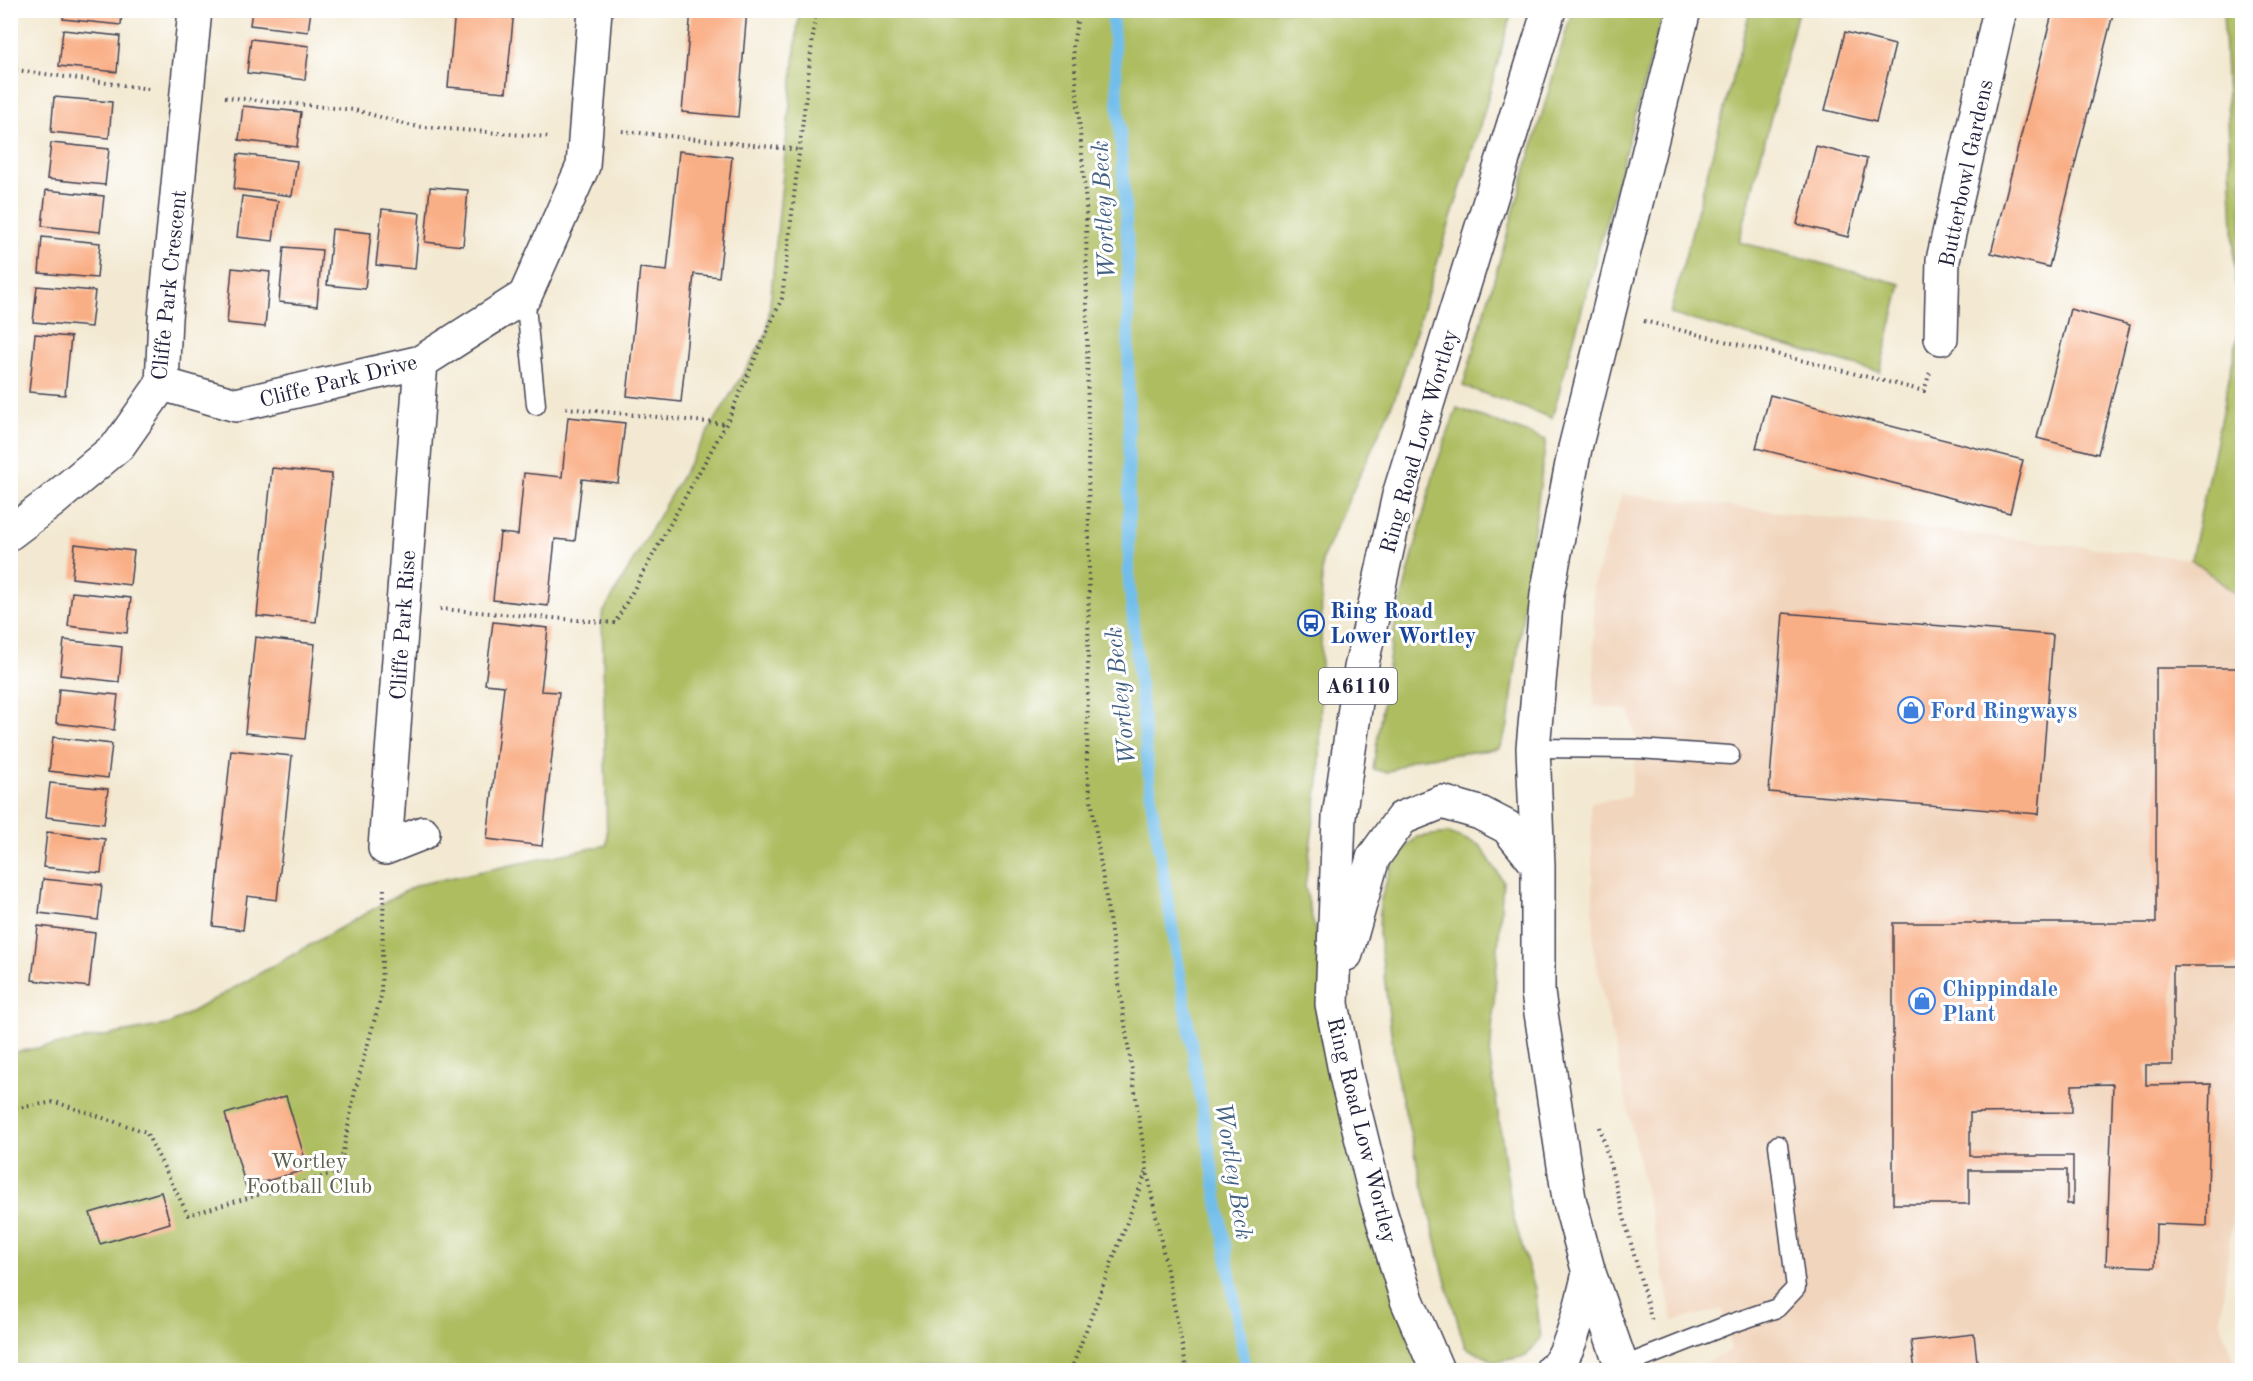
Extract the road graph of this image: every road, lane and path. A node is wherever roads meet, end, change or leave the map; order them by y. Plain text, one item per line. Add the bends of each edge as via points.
1 (195, 10) edge
2 (595, 10) edge
3 (816, 10) edge
4 (1078, 10) edge
5 (1549, 10) edge
6 (1684, 10) edge
7 (2000, 10) edge
8 (10, 69) edge
9 (187, 94) junction
10 (585, 133) junction
11 (800, 150) junction
12 (525, 296) junction
13 (1638, 320) dead end
14 (1941, 338) joint
15 (421, 362) junction
16 (162, 384) junction
17 (536, 405) joint
18 (726, 424) junction
19 (10, 532) edge
20 (403, 606) junction
21 (1533, 748) junction
22 (1730, 755) dead end
23 (423, 833) dead end
24 (386, 848) junction
25 (1538, 865) junction
26 (1332, 1004) junction
27 (10, 1109) edge
28 (1599, 1124) dead end
29 (1778, 1145) dead end
30 (1147, 1172) junction
31 (1590, 1273) junction
32 (1660, 1352) junction
33 (1438, 1369) edge
34 (1622, 1369) edge
35 (1071, 1371) edge
36 (1188, 1371) edge
37 (1552, 1371) edge

1 - 9 main road, Cliffe Park Crescent
2 - 10 main road
3 - 11 path
4 - 30 path via 1073,45 1086,205 1087,772
5 - 26 main road, Ring Road Low Wortley / A6110 via 1399,495 1366,645 1338,817
6 - 21 main road via 1575,448 1547,594
7 - 14 main road, Butterbowl Gardens via 1943,261
8 - 9 path
9 - 10 path via 355,110 412,126
9 - 16 main road, Cliffe Park Crescent
10 - 11 path
10 - 12 main road via 583,166
11 - 18 path via 782,298
12 - 15 main road, Cliffe Park Drive
12 - 17 lane
13 - 14 path via 1924,391
15 - 16 main road, Cliffe Park Drive via 236,405
15 - 20 main road, Cliffe Park Rise
16 - 19 main road, Cliffe Park Crescent via 119,445
17 - 18 path
18 - 20 path via 615,623
20 - 24 main road, Cliffe Park Rise
21 - 22 lane
21 - 25 main road
23 - 24 main road
24 - 27 path via 381,996 355,1091 339,1172 188,1215 146,1132 55,1102
25 - 26 main road via 1507,827 1480,813 1442,802 1402,818 1373,858
25 - 31 main road via 1538,993 1569,1199
26 - 33 main road, Ring Road Low Wortley / A6110 via 1376,1197 1407,1299
28 - 32 path
29 - 32 lane via 1796,1288 1777,1308
30 - 35 path
30 - 36 path
31 - 34 main road
31 - 37 main road via 1570,1341
32 - 34 lane

